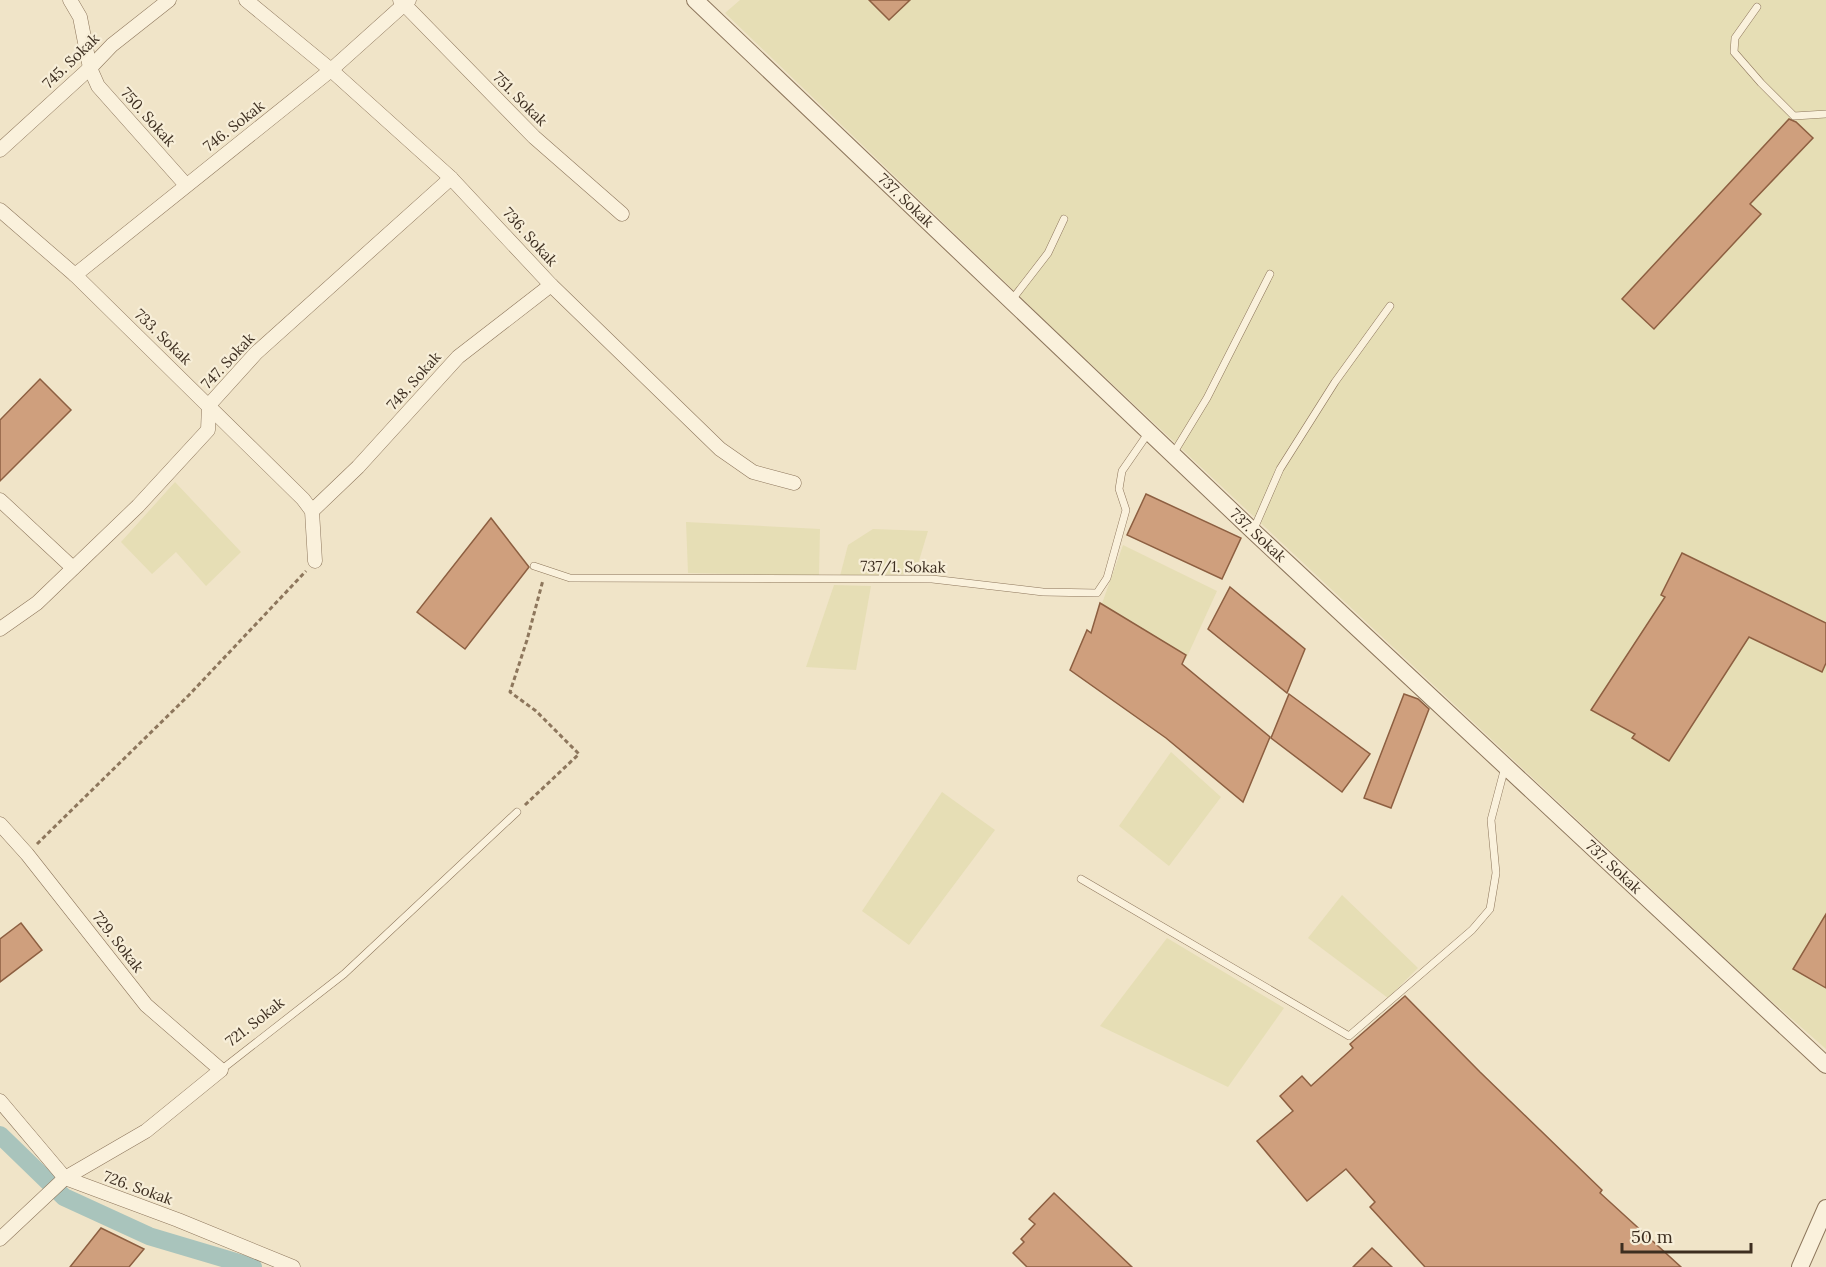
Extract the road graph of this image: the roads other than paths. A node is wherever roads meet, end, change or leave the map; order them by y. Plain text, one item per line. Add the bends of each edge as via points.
1 (70, 0) edge
2 (169, 0) edge
3 (246, 0) edge
4 (695, 0) edge
5 (404, 2) edge
6 (1757, 7) dead end
7 (90, 68) junction
8 (331, 70) junction
9 (1826, 114) edge
10 (0, 150) edge
11 (451, 178) junction
12 (186, 184) junction
13 (0, 210) edge
14 (622, 214) dead end
15 (1065, 219) dead end
16 (1270, 274) dead end
17 (75, 275) junction
18 (551, 285) junction
19 (1011, 301) junction
20 (1390, 306) dead end
21 (209, 405) junction
22 (1149, 432) junction
23 (1173, 454) junction
24 (794, 483) dead end
25 (0, 500) edge
26 (312, 511) junction
27 (1253, 531) junction
28 (315, 561) road end
29 (534, 566) dead end
30 (73, 568) junction
31 (0, 629) edge
32 (1506, 767) junction
33 (517, 813) road end
34 (0, 824) edge
35 (1081, 879) dead end
36 (1826, 1065) edge
37 (221, 1070) junction
38 (0, 1101) edge
39 (65, 1179) junction
40 (1826, 1208) edge
41 (0, 1239) edge
42 (293, 1267) edge
43 (1800, 1267) edge

1 - 7 street, 750. Sokak via 80,17
2 - 7 street, 745. Sokak via 112,45
3 - 8 street, 736. Sokak
4 - 19 street, 737. Sokak
5 - 8 street, 746. Sokak
5 - 14 street, 751. Sokak via 534,137
6 - 9 lane via 1735,38 1734,51 1794,116
7 - 10 street, 745. Sokak
7 - 12 street, 750. Sokak via 98,86
8 - 11 street, 736. Sokak
8 - 12 street, 746. Sokak
11 - 18 street, 736. Sokak
11 - 21 street, 747. Sokak via 256,353
12 - 17 street, 746. Sokak
13 - 17 street, 733. Sokak
15 - 19 lane via 1048,253
16 - 23 lane via 1207,398
17 - 21 street, 733. Sokak
18 - 24 street, 736. Sokak via 720,449 753,472
18 - 26 street, 748. Sokak via 458,357 358,467
19 - 22 street, 737. Sokak
20 - 27 lane via 1280,468
21 - 26 street, 733. Sokak
21 - 30 street, 747. Sokak via 208,429 138,506
22 - 23 street, 737. Sokak
22 - 29 lane, 737/1. Sokak via 1122,471 1119,489 1126,510 1107,578 1097,592 1043,592 932,579 570,578
23 - 27 street, 737. Sokak
25 - 30 street
26 - 28 street
27 - 32 street, 737. Sokak
30 - 31 street, 747. Sokak via 37,603
32 - 35 lane via 1491,820 1496,873 1490,909 1472,930 1349,1036
32 - 36 street, 737. Sokak
33 - 37 lane, 721. Sokak via 344,974
34 - 37 street, 729. Sokak via 146,1005
37 - 39 street, 721. Sokak via 146,1131
38 - 39 street
39 - 41 street, 721. Sokak
39 - 42 street, 726. Sokak
40 - 43 street

